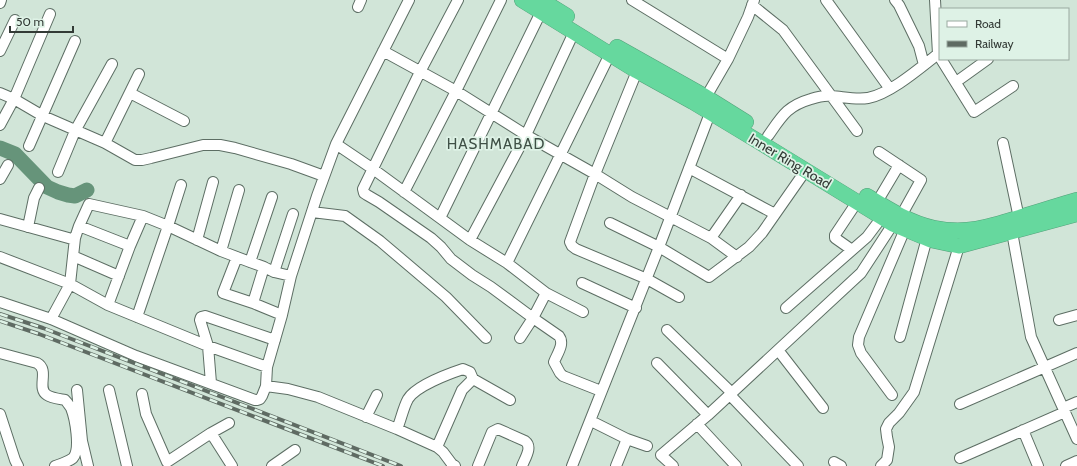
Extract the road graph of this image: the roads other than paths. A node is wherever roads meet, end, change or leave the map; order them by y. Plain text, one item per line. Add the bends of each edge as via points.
1 (409, 0) edge
2 (458, 0) edge
3 (501, 0) edge
4 (522, 0) edge
5 (632, 0) edge
6 (826, 0) edge
7 (894, 0) edge
8 (935, 0) edge
9 (753, 2) edge
10 (541, 6) edge
11 (50, 14) dead end
12 (15, 20) dead end
13 (574, 32) junction
14 (76, 41) dead end
15 (939, 46) edge
16 (0, 51) edge
17 (383, 51) junction
18 (610, 54) junction
19 (939, 58) edge
20 (728, 59) junction
21 (942, 60) edge
22 (987, 60) edge
23 (112, 64) dead end
24 (924, 65) junction
25 (637, 71) junction
26 (420, 72) junction
27 (138, 74) dead end
28 (956, 82) junction
29 (1013, 86) dead end
30 (890, 89) junction
31 (456, 91) junction
32 (0, 93) edge
33 (130, 93) junction
34 (830, 96) junction
35 (14, 99) junction
36 (710, 104) junction
37 (492, 114) junction
38 (43, 116) junction
39 (184, 121) dead end
40 (0, 125) edge
41 (75, 130) junction
42 (857, 131) dead end
43 (526, 135) junction
44 (768, 136) junction
45 (105, 143) junction
46 (1003, 143) dead end
47 (336, 144) junction
48 (29, 146) dead end
49 (879, 152) dead end
50 (561, 155) junction
51 (8, 165) dead end
52 (899, 165) junction
53 (689, 168) junction
54 (373, 169) junction
55 (806, 170) junction
56 (58, 172) dead end
57 (595, 174) junction
58 (324, 176) junction
59 (0, 179) edge
60 (213, 182) dead end
61 (181, 184) dead end
62 (39, 188) dead end
63 (238, 190) dead end
64 (404, 192) junction
65 (741, 195) junction
66 (272, 197) dead end
67 (1077, 200) edge
68 (857, 202) junction
69 (877, 202) junction
70 (312, 212) junction
71 (293, 214) dead end
72 (775, 214) junction
73 (1077, 214) edge
74 (143, 216) junction
75 (671, 217) junction
76 (440, 218) junction
77 (1019, 218) junction
78 (0, 219) edge
79 (895, 221) junction
80 (610, 224) dead end
81 (79, 226) junction
82 (168, 226) junction
83 (28, 227) junction
84 (1012, 232) junction
85 (75, 238) junction
86 (711, 238) junction
87 (927, 238) junction
88 (197, 240) junction
89 (470, 240) junction
90 (130, 246) junction
91 (959, 246) junction
92 (660, 247) junction
93 (852, 250) junction
94 (221, 251) junction
95 (74, 256) junction
96 (0, 257) edge
97 (237, 257) junction
98 (737, 257) junction
99 (250, 262) junction
100 (507, 263) junction
101 (264, 267) junction
102 (274, 272) junction
103 (119, 276) junction
104 (291, 276) junction
105 (647, 279) junction
106 (582, 283) dead end
107 (70, 284) junction
108 (546, 293) junction
109 (678, 297) dead end
110 (0, 302) edge
111 (253, 303) junction
112 (108, 305) junction
113 (636, 308) junction
114 (786, 308) dead end
115 (583, 312) dead end
116 (282, 315) junction
117 (1077, 315) edge
118 (138, 317) junction
119 (533, 318) junction
120 (51, 319) junction
121 (1059, 320) dead end
122 (667, 330) dead end
123 (900, 337) dead end
124 (486, 338) dead end
125 (520, 338) dead end
126 (275, 340) junction
127 (208, 346) junction
128 (778, 350) junction
129 (0, 353) edge
130 (1077, 353) edge
131 (657, 363) dead end
132 (268, 367) junction
133 (1044, 367) junction
134 (473, 379) junction
135 (210, 383) junction
136 (266, 386) junction
137 (77, 390) dead end
138 (109, 390) dead end
139 (601, 392) junction
140 (142, 394) dead end
141 (731, 394) junction
142 (892, 394) dead end
143 (377, 395) dead end
144 (510, 400) dead end
145 (1077, 402) edge
146 (960, 404) dead end
147 (823, 408) dead end
148 (1064, 410) junction
149 (0, 414) edge
150 (708, 415) junction
151 (366, 417) junction
152 (591, 421) junction
153 (229, 423) dead end
154 (697, 424) junction
155 (398, 430) junction
156 (1023, 430) junction
157 (211, 434) junction
158 (627, 439) junction
159 (1077, 439) edge
160 (647, 446) dead end
161 (437, 447) junction
162 (295, 450) dead end
163 (960, 458) dead end
164 (1077, 461) edge
165 (166, 465) edge
166 (18, 466) edge
167 (55, 466) edge
168 (88, 466) edge
169 (127, 466) edge
170 (232, 466) edge
171 (272, 466) edge
172 (455, 466) edge
173 (478, 466) edge
174 (522, 466) edge
175 (572, 466) edge
176 (616, 466) edge
177 (673, 466) edge
178 (736, 466) edge
179 (798, 466) edge
180 (881, 466) edge
181 (1038, 466) edge
182 (1066, 466) edge

1 - 17 street
2 - 26 street
3 - 31 street
4 - 10 highway, Inner Ring Road
5 - 20 street
6 - 30 street
7 - 24 street via 899,5 919,46
8 - 15 street
9 - 20 street
9 - 34 street via 783,30
10 - 13 highway, Inner Ring Road
10 - 36 highway, Inner Ring Road via 617,47
10 - 37 street
11 - 35 street
12 - 16 street
13 - 18 highway, Inner Ring Road
13 - 43 street
14 - 38 street
17 - 26 street
17 - 47 street
18 - 25 highway, Inner Ring Road
18 - 50 street
19 - 24 street
20 - 36 street
21 - 28 street
22 - 28 street
23 - 41 street
24 - 30 street
25 - 36 highway, Inner Ring Road
25 - 57 street
26 - 31 street
26 - 54 street
27 - 33 street
28 - 29 street via 974,112
30 - 34 street via 868,98
31 - 37 street
31 - 64 street
32 - 35 street
33 - 39 street
33 - 45 street
34 - 42 street
34 - 44 street via 800,102 792,107
35 - 38 street
35 - 40 street
36 - 44 highway, Inner Ring Road
36 - 53 street
36 - 55 highway, Inner Ring Road
37 - 43 street
37 - 76 street
38 - 41 street
38 - 48 street
41 - 45 street
41 - 56 street
43 - 50 street
43 - 89 street
44 - 69 highway, Inner Ring Road
45 - 58 street via 135,160 203,145 220,145 291,164
46 - 77 street
47 - 54 street
47 - 58 street
49 - 52 street
50 - 57 street
50 - 100 street
51 - 59 street
52 - 69 street
52 - 79 street via 921,180
53 - 65 street
53 - 75 street
54 - 64 street
54 - 119 street via 364,189 366,195 431,238 456,263
55 - 68 highway, Inner Ring Road
55 - 72 street
57 - 75 street
57 - 105 street via 570,240 571,244 576,249
58 - 70 street
60 - 88 street
61 - 82 street
62 - 83 street via 34,198
63 - 94 street
64 - 76 street
65 - 72 street
65 - 86 street
66 - 99 street
67 - 77 highway, Inner Ring Road
68 - 79 highway, Inner Ring Road
68 - 93 street via 835,234 835,238
69 - 79 highway, Inner Ring Road
70 - 104 street
70 - 124 street via 345,216 374,237 446,297
71 - 102 street
72 - 98 street via 762,233
73 - 84 highway, Inner Ring Road
74 - 81 street via 88,204
74 - 82 street
74 - 90 street
75 - 86 street
75 - 92 street
76 - 89 street
77 - 79 highway, Inner Ring Road via 960,231 933,228 913,221
78 - 83 street
79 - 87 highway, Inner Ring Road
79 - 93 street via 867,237
79 - 128 street via 861,273
79 - 142 street via 858,345 861,353
80 - 92 street
81 - 85 street
81 - 90 street
82 - 88 street
82 - 118 street
83 - 85 street
84 - 91 highway, Inner Ring Road
84 - 133 street via 1031,337
85 - 95 street
86 - 98 street
87 - 91 highway, Inner Ring Road
87 - 123 street
88 - 94 street
89 - 100 street
90 - 103 street
91 - 180 street via 914,392 886,429 889,448 887,460
92 - 98 street via 708,277
92 - 105 street
93 - 114 street
94 - 97 street
95 - 103 street
95 - 107 street
96 - 107 street
97 - 99 street
97 - 111 street via 223,293
99 - 101 street
100 - 108 street
101 - 102 street
101 - 111 street
102 - 104 street
103 - 112 street
104 - 116 street
105 - 109 street
105 - 113 street
106 - 113 street
107 - 112 street
107 - 120 street
108 - 115 street
108 - 119 street
110 - 120 street
111 - 116 street
112 - 118 street
113 - 139 street
116 - 126 street
117 - 121 street
118 - 127 street
119 - 125 street
119 - 139 street via 561,339 562,344 554,362 560,373
120 - 135 street via 136,356
122 - 141 street
126 - 127 street via 203,316 200,320
126 - 132 street
127 - 132 street
127 - 135 street
128 - 141 street
128 - 147 street
129 - 167 street via 41,365 44,392 47,396 65,400 71,408 77,438 76,452 74,457
130 - 133 street
131 - 150 street
132 - 136 street
133 - 146 street
133 - 148 street
134 - 144 street
134 - 155 street via 470,372 463,369 438,378 417,390 407,401
134 - 161 street via 462,390
135 - 136 street via 258,400
136 - 151 street via 318,397
137 - 168 street via 82,441
138 - 169 street
139 - 152 street
140 - 165 street via 146,414
141 - 150 street
141 - 179 street
143 - 151 street
145 - 148 street
148 - 156 street
148 - 159 street
149 - 166 street
150 - 154 street
151 - 155 street
152 - 158 street
152 - 175 street
153 - 157 street
154 - 177 street via 661,455
154 - 178 street
155 - 161 street
156 - 163 street
156 - 181 street
157 - 165 street
157 - 170 street
158 - 160 street
158 - 176 street
161 - 172 street
162 - 171 street
164 - 182 street
173 - 174 street via 492,432 498,429 528,443 529,448

